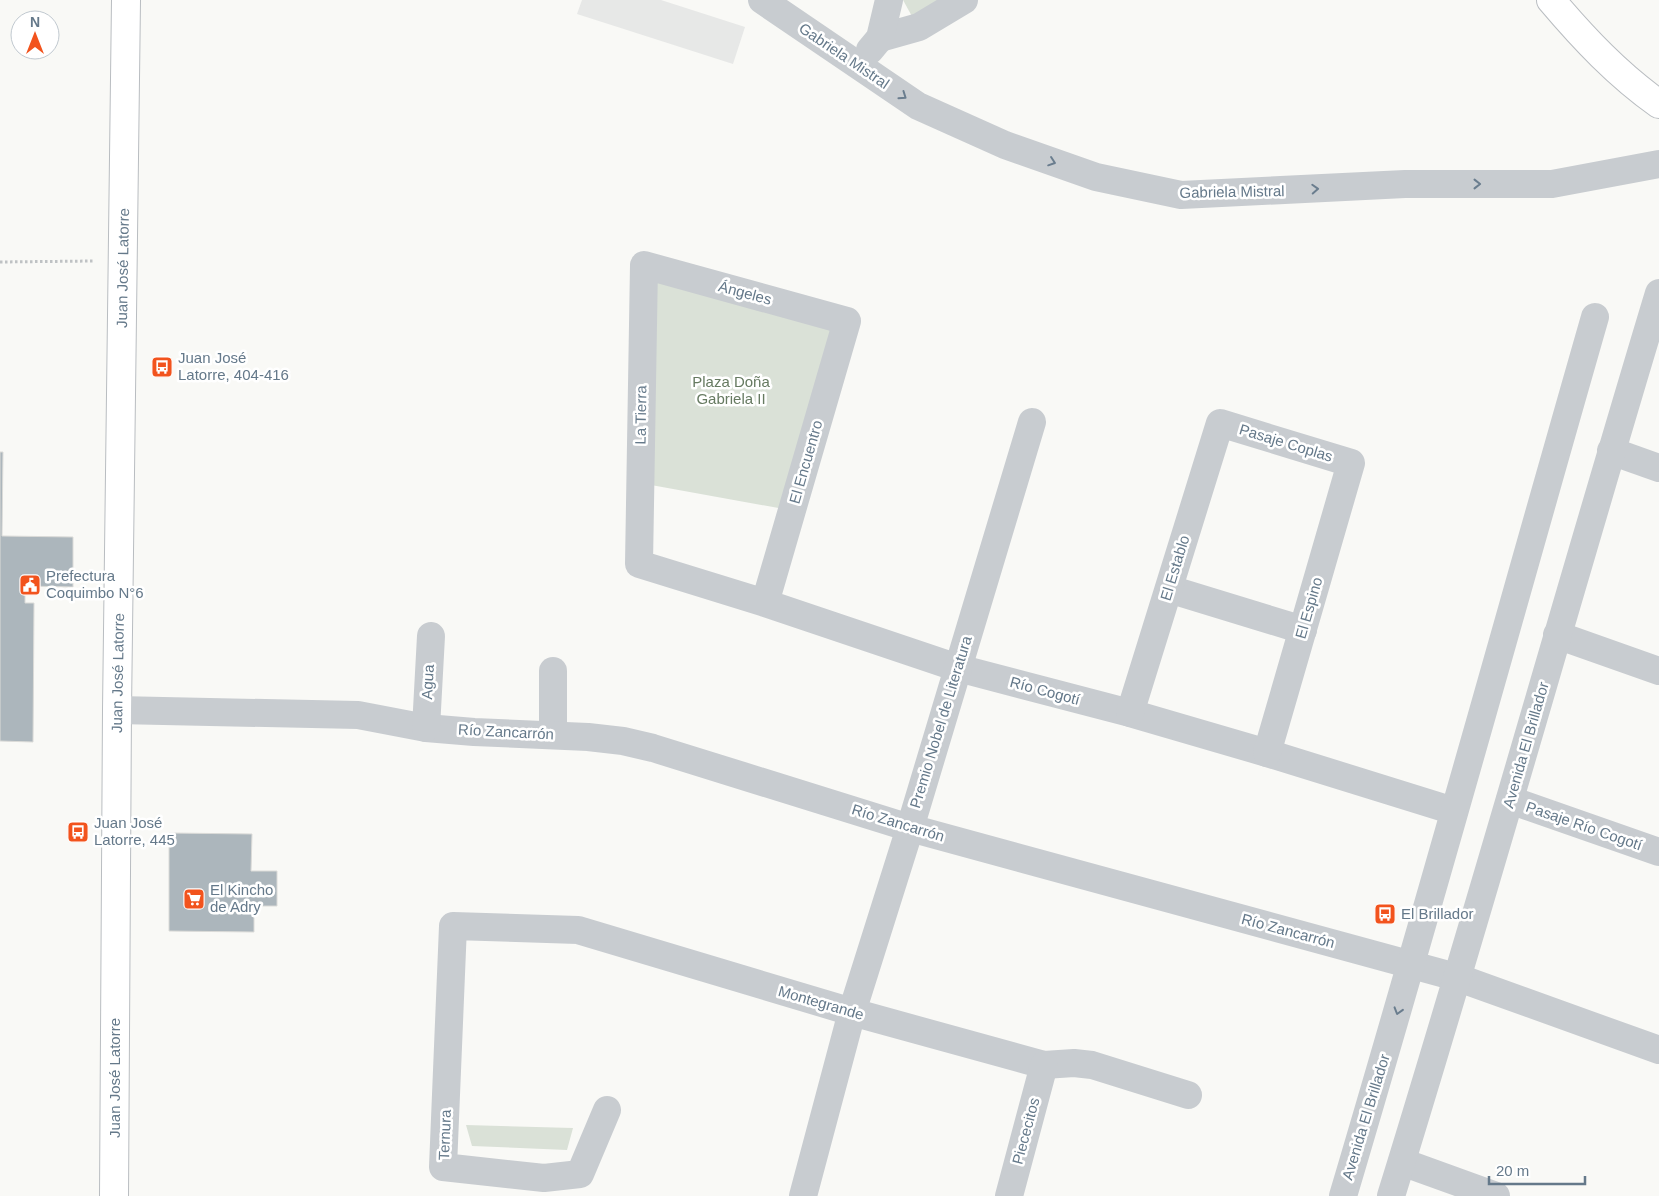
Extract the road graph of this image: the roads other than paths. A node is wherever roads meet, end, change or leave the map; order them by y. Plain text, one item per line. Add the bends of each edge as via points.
1 (126, 0) edge
2 (762, 0) edge
3 (889, 0) edge
4 (964, 0) edge
5 (1551, 0) edge
6 (880, 38) junction
7 (858, 65) junction
8 (1659, 104) edge
9 (1659, 164) edge
10 (644, 265) joint
11 (1659, 293) edge
12 (1595, 317) dead end
13 (847, 322) joint
14 (1032, 422) dead end
15 (1220, 423) joint
16 (1611, 451) junction
17 (1351, 463) joint
18 (1659, 468) edge
19 (639, 564) joint
20 (1169, 590) junction
21 (765, 603) junction
22 (1303, 630) junction
23 (1557, 635) junction
24 (431, 636) dead end
25 (958, 668) junction
26 (1659, 670) edge
27 (553, 671) dead end
28 (117, 710) junction
29 (1130, 713) junction
30 (426, 728) junction
31 (553, 735) junction
32 (1267, 753) junction
33 (1510, 800) junction
34 (1454, 810) junction
35 (910, 828) junction
36 (1659, 852) edge
37 (453, 926) joint
38 (1412, 964) junction
39 (1456, 977) junction
40 (852, 1012) junction
41 (1659, 1050) edge
42 (1044, 1065) junction
43 (1188, 1095) dead end
44 (607, 1110) dead end
45 (1402, 1162) junction
46 (114, 1196) edge
47 (803, 1196) edge
48 (1009, 1196) edge
49 (1343, 1196) edge
50 (1391, 1196) edge
51 (1496, 1196) edge

1 - 28 main road, Juan José Latorre
2 - 7 street, Gabriela Mistral
3 - 6 street
4 - 6 street via 919,27
5 - 8 main road via 1612,67
6 - 7 street
7 -> 9 street, Gabriela Mistral via 918,106 1005,145 1096,177 1181,196 1405,184 1552,184
10 - 13 street, Ángeles
10 - 19 street, La Tierra
11 - 16 street, Avenida El Brillador
12 - 34 street, Avenida El Brillador
13 - 21 street, El Encuentro
14 - 25 street, Premio Nobel de Literatura
15 - 17 street, Pasaje Coplas
15 - 20 street, El Establo
16 - 18 street
16 - 23 street, Avenida El Brillador
17 - 22 street, El Espino
19 - 21 street, Río Cogotí
20 - 22 street
20 - 29 street, El Establo
21 - 25 street, Río Cogotí
22 - 32 street, El Espino
23 - 26 street
23 - 33 street, Avenida El Brillador
24 - 30 street, Agua
25 - 29 street, Río Cogotí
25 - 35 street, Premio Nobel de Literatura
27 - 31 street
28 - 30 street, Río Zancarrón via 358,716
28 - 46 main road, Juan José Latorre
29 - 32 street, Río Cogotí
30 - 31 street, Río Zancarrón
31 - 35 street, Río Zancarrón via 623,741 653,748
32 - 34 street, Río Cogotí
33 - 36 street, Pasaje Río Cogotí
33 - 39 street, Avenida El Brillador
34 - 38 street, Avenida El Brillador
35 - 38 street, Río Zancarrón
35 - 40 street, Premio Nobel de Literatura
37 - 40 street, Montegrande via 578,930
37 - 44 street, Ternura via 443,1167 544,1178 580,1174
38 - 39 street, Río Zancarrón
38 -> 49 street, Avenida El Brillador
39 - 41 street, Río Zancarrón
39 - 45 street, Avenida El Brillador
40 - 42 street, Montegrande
40 - 47 street, Premio Nobel de Literatura
42 - 43 street, Montegrande via 1092,1065
42 - 48 street, Piececitos
45 - 50 street, Avenida El Brillador
45 - 51 street

